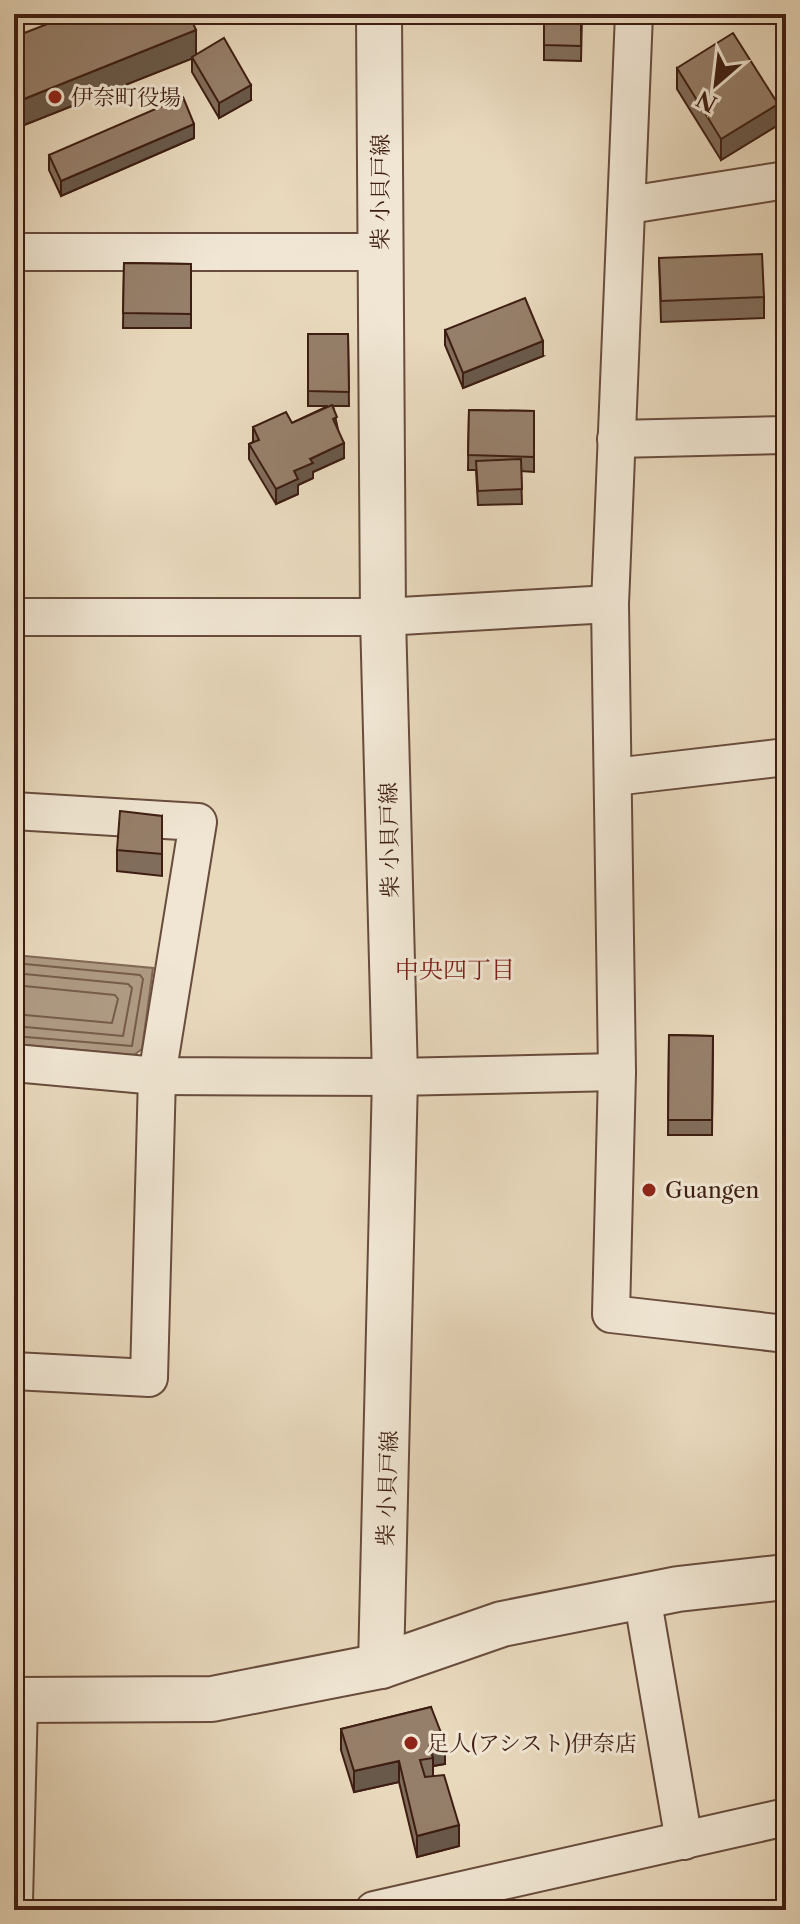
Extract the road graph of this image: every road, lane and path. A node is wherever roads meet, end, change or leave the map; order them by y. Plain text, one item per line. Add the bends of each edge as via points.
1 (379, 14) edge
2 (634, 14) edge
3 (786, 180) edge
4 (629, 205) junction
5 (14, 252) edge
6 (380, 252) junction
7 (786, 435) edge
8 (616, 439) junction
9 (610, 604) junction
10 (14, 617) edge
11 (383, 617) junction
12 (786, 757) edge
13 (614, 777) junction
14 (14, 811) edge
15 (14, 1063) edge
16 (617, 1072) junction
17 (157, 1076) junction
18 (395, 1077) junction
19 (786, 1334) edge
20 (14, 1371) edge
21 (786, 1577) edge
22 (642, 1596) junction
23 (381, 1666) junction
24 (17, 1700) edge
25 (786, 1817) edge
26 (684, 1841) junction
27 (14, 1902) edge
28 (374, 1910) edge

1 - 6 street, 柴 小貝戸線
2 - 4 street
3 - 4 street
4 - 8 street
5 - 6 street
6 - 11 street, 柴 小貝戸線
7 - 8 street
8 - 9 street
9 - 11 street
9 - 13 street
10 - 11 street
11 - 18 street, 柴 小貝戸線
12 - 13 street
13 - 16 street
14 - 17 street via 198,822
15 - 17 street
16 - 18 street
16 - 19 street via 611,1314
17 - 18 street
17 - 20 street via 149,1378
18 - 23 street, 柴 小貝戸線
21 - 22 street
22 - 23 street via 502,1624
22 - 26 street
23 - 24 street via 212,1699
24 - 27 street
25 - 26 street
26 - 28 street

